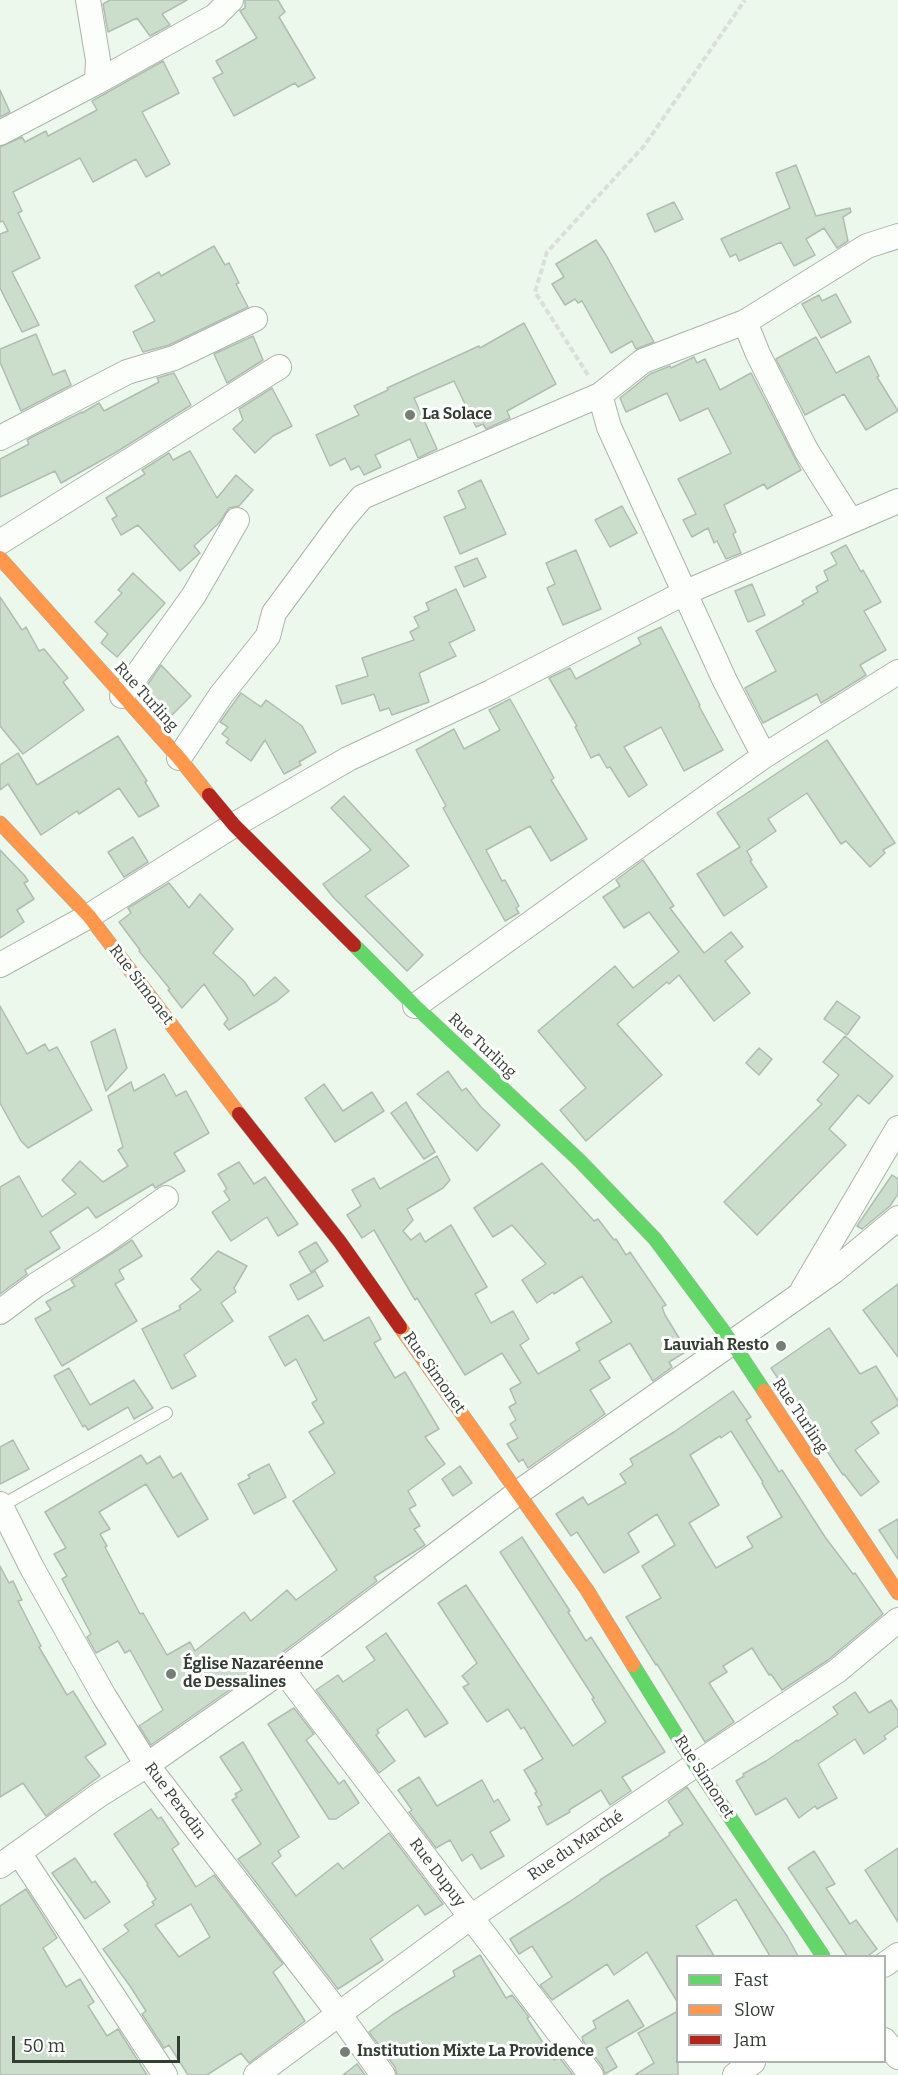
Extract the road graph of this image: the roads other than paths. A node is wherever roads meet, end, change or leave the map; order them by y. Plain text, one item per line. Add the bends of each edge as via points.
1 (88, 0) edge
2 (231, 0) edge
3 (97, 82) junction
4 (0, 133) edge
5 (898, 236) edge
6 (255, 319) dead end
7 (745, 322) junction
8 (279, 367) dead end
9 (600, 395) junction
10 (0, 438) edge
11 (898, 501) edge
12 (237, 520) dead end
13 (850, 520) junction
14 (0, 542) edge
15 (0, 558) edge
16 (684, 593) junction
17 (898, 672) edge
18 (122, 696) junction
19 (764, 756) junction
20 (179, 758) junction
21 (0, 823) edge
22 (234, 825) junction
23 (89, 916) junction
24 (0, 965) edge
25 (415, 1006) junction
26 (898, 1128) edge
27 (166, 1198) dead end
28 (898, 1218) edge
29 (800, 1294) junction
30 (0, 1312) edge
31 (732, 1344) junction
32 (166, 1413) dead end
33 (519, 1492) junction
34 (1, 1505) edge
35 (898, 1593) edge
36 (898, 1620) edge
37 (283, 1670) junction
38 (147, 1765) junction
39 (694, 1765) junction
40 (9, 1860) edge
41 (471, 1917) junction
42 (822, 1955) edge
43 (898, 1955) edge
44 (886, 1964) edge
45 (339, 2014) junction
46 (886, 2041) edge
47 (898, 2057) edge
48 (750, 2063) edge
49 (165, 2075) edge
50 (256, 2075) edge
51 (383, 2075) edge
52 (591, 2075) edge
53 (735, 2075) edge

1 - 3 street via 98,60
2 - 3 street via 215,16
3 - 4 street
5 - 7 street via 867,246
6 - 10 street via 174,358 127,372
7 - 9 street via 643,361
7 - 13 street via 806,450
8 - 14 street
9 - 16 street via 609,427
9 - 20 street via 362,498 274,613 268,636 221,695
11 - 13 street
12 - 18 street via 194,595
13 - 16 street
15 - 18 street, Rue Turling
16 - 19 street
16 - 22 street via 491,692 348,759
17 - 19 street
18 - 20 street, Rue Turling
19 - 25 street
20 - 22 street, Rue Turling
21 - 23 street, Rue Simonet
22 - 23 street
22 - 25 street, Rue Turling
23 - 24 street
23 - 33 street, Rue Simonet via 340,1242
25 - 31 street, Rue Turling via 580,1161 655,1239
26 - 29 street
27 - 30 street
28 - 29 street
29 - 31 street
31 - 33 street
31 - 35 street, Rue Turling
32 - 34 lane
33 - 37 street
33 - 39 street, Rue Simonet via 587,1590
34 - 38 street, Rue Perodin via 32,1568
36 - 39 street, Rue du Marché via 837,1671
37 - 38 street
37 - 41 street, Rue Dupuy
38 - 40 street
38 - 45 street, Rue Perodin
39 - 41 street, Rue du Marché
39 - 42 street, Rue Simonet
40 - 49 street
41 - 45 street, Rue du Marché
41 - 52 street, Rue Dupuy
43 - 44 street
45 - 50 street, Rue du Marché
45 - 51 street, Rue Perodin
46 - 47 street
48 - 53 street

